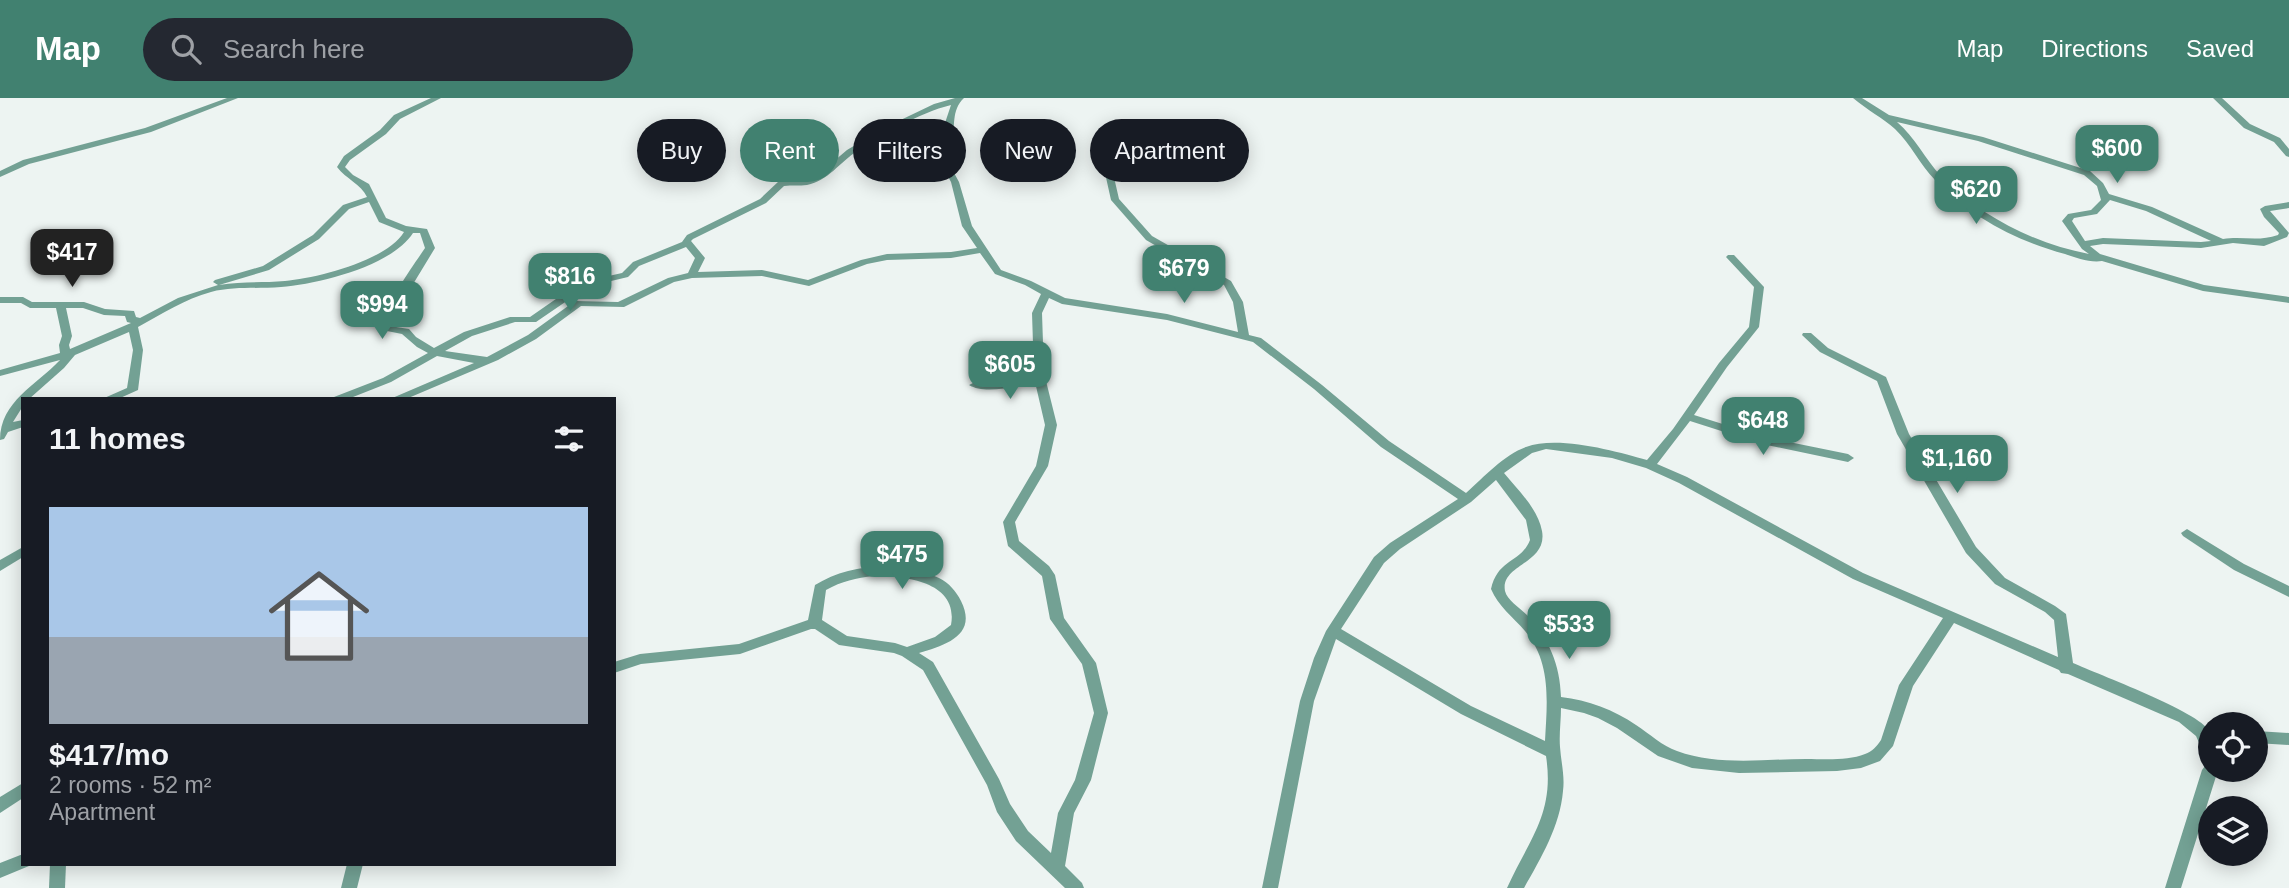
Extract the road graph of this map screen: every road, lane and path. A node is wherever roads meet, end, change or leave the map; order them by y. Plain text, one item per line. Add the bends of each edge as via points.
1 (234, 98) edge
2 (437, 98) edge
3 (1857, 98) edge
4 (2217, 98) edge
5 (958, 99) edge
6 (1886, 117) junction
7 (2289, 154) edge
8 (0, 174) edge
9 (1111, 182) edge
10 (2106, 196) junction
11 (372, 198) junction
12 (2289, 205) edge
13 (406, 229) junction
14 (2222, 242) junction
15 (687, 243) junction
16 (2270, 243) junction
17 (2083, 244) junction
18 (2289, 245) edge
19 (981, 250) junction
20 (1731, 257) dead end
21 (2107, 260) junction
22 (692, 275) junction
23 (199, 292) junction
24 (1046, 294) junction
25 (0, 300) edge
26 (2289, 300) edge
27 (60, 304) junction
28 (137, 324) junction
29 (1244, 335) junction
30 (1807, 335) dead end
31 (437, 352) junction
32 (69, 354) junction
33 (489, 360) junction
34 (0, 373) edge
35 (1041, 377) junction
36 (975, 384) dead end
37 (25, 397) edge
38 (113, 397) edge
39 (343, 397) edge
40 (401, 397) edge
41 (21, 400) edge
42 (1688, 417) junction
43 (21, 424) edge
44 (1, 434) edge
45 (1848, 458) dead end
46 (1650, 465) junction
47 (1497, 473) junction
48 (1467, 499) junction
49 (2187, 533) dead end
50 (21, 552) edge
51 (0, 566) edge
52 (2289, 592) edge
53 (1950, 618) junction
54 (814, 624) junction
55 (1334, 631) junction
56 (907, 652) junction
57 (616, 667) edge
58 (2066, 669) junction
59 (1555, 702) junction
60 (2198, 726) edge
61 (2268, 738) edge
62 (2289, 739) edge
63 (1552, 752) junction
64 (2206, 782) edge
65 (21, 790) edge
66 (0, 806) edge
67 (21, 863) edge
68 (58, 866) edge
69 (354, 866) edge
70 (1056, 869) junction
71 (0, 871) edge
72 (57, 888) edge
73 (349, 888) edge
74 (1076, 888) edge
75 (1270, 888) edge
76 (1515, 888) edge
77 (2173, 888) edge

1 - 8 street via 148,130 26,162
2 - 11 street via 397,117 347,158 343,170 364,184
3 - 6 street
4 - 7 street via 2247,126 2277,140
5 - 15 street via 887,130 849,152 823,175 807,182 782,183 763,201 697,233
5 - 19 street via 943,160 955,182 967,226
6 - 10 street via 2078,168 2098,182
6 - 21 street via 1942,182 1983,213 2056,250
9 - 29 street via 1115,200 1149,238 1228,283 1238,302
10 - 14 street via 2149,209
10 - 17 street via 2099,209 2068,219
11 - 13 street via 382,220
11 - 23 street via 346,207 316,237 266,268 229,277
12 - 16 street via 2265,208 2284,233
13 - 23 street via 410,232 406,239 391,250 326,274
13 - 31 street via 424,231 430,248 397,305 391,328 405,331
14 - 16 street
14 - 17 street
15 - 22 street via 700,258
15 - 31 street via 636,264 622,276 585,284 586,290 570,294 535,319 514,319 477,331
16 - 18 street
17 - 21 street
19 - 22 street via 878,259 809,283 762,274
19 - 24 street via 998,272
20 - 42 street via 1759,287 1756,321
21 - 26 street via 2203,288
22 - 33 street via 670,280 620,305 579,303 532,337
23 - 28 street
24 - 29 street
24 - 35 street via 1037,313
25 - 27 street
27 - 28 street via 130,313
27 - 32 street
28 - 32 street
28 - 38 street via 132,390
29 - 48 street via 1318,387 1385,444
30 - 58 street via 1832,355 1882,379 1903,434 1971,550 2000,581 2061,618
31 - 33 street
31 - 39 street via 387,380
32 - 34 street
32 - 37 street
33 - 40 street
35 - 36 street via 1008,385
35 - 70 street via 1051,416 1047,447 1042,466 1009,522 1010,534 1020,550 1048,575 1057,620 1089,663 1101,713 1080,787 1066,813
41 - 44 street
42 - 45 street via 1762,440
42 - 46 street
43 - 44 street
46 - 47 street via 1613,454 1546,445 1528,450
46 - 53 street via 1858,576
47 - 48 street
47 - 59 street via 1531,516 1536,536 1532,550 1504,572 1498,589 1550,659
48 - 55 street via 1416,530 1379,560
49 - 52 street
50 - 51 street
53 - 58 street
53 - 59 street via 1906,685 1888,742 1868,760 1757,767 1701,764 1659,750 1628,727 1593,711
54 - 56 street via 844,641
54 - 56 street via 820,588 840,576 864,571 922,577 947,590 957,603 960,619 949,635
54 - 57 street via 740,649 640,659
55 - 63 street via 1466,710
55 - 75 street via 1307,701
56 - 70 street via 928,666 1003,807 1023,836
58 - 60 street
59 - 63 street
61 - 62 street
63 - 76 street via 1556,775 1550,815 1536,854
64 - 77 street
65 - 66 street
67 - 71 street
68 - 72 street
69 - 73 street
70 - 74 street

